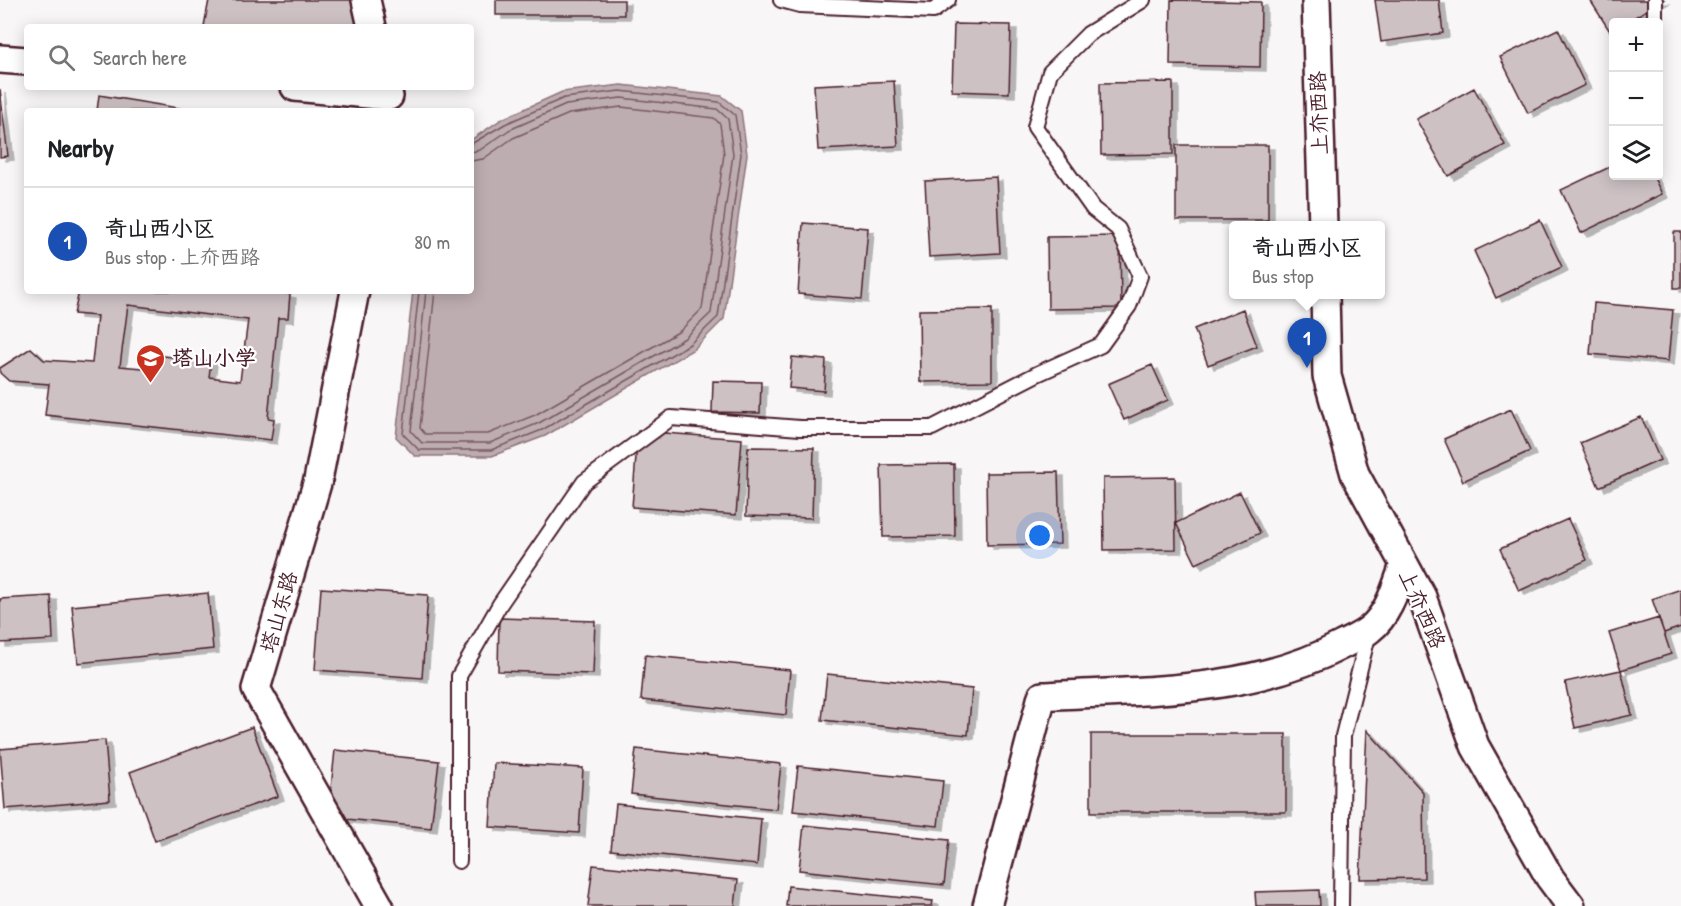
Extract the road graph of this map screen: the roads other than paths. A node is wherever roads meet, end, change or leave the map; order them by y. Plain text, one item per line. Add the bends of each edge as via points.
1 (366, 0) edge
2 (781, 0) edge
3 (948, 0) edge
4 (1143, 0) edge
5 (1316, 0) edge
6 (1655, 0) edge
7 (1654, 18) edge
8 (371, 24) edge
9 (0, 59) edge
10 (24, 61) edge
11 (320, 90) edge
12 (388, 98) edge
13 (1323, 221) edge
14 (354, 294) edge
15 (1325, 299) edge
16 (1404, 565) junction
17 (1370, 630) junction
18 (459, 861) dead end
19 (379, 906) edge
20 (987, 906) edge
21 (1341, 906) edge
22 (1571, 906) edge

1 - 8 street
2 - 3 lane via 800,5 933,11
4 - 18 lane via 1088,34 1050,72 1035,127 1093,209 1118,229 1140,276 1129,306 1101,345 932,428 800,428 671,418 584,482 500,604 459,676
5 - 13 street, 上夼西路
6 - 7 lane
9 - 10 street
11 - 12 street
14 - 19 street, 塔山东路 via 318,480 256,689
15 - 16 street, 上夼西路 via 1328,376 1354,474
16 - 17 street via 1386,610
16 - 22 street, 上夼西路 via 1422,597 1475,746
17 - 20 street via 1305,661 1213,686 1042,696
17 - 21 lane via 1343,736

